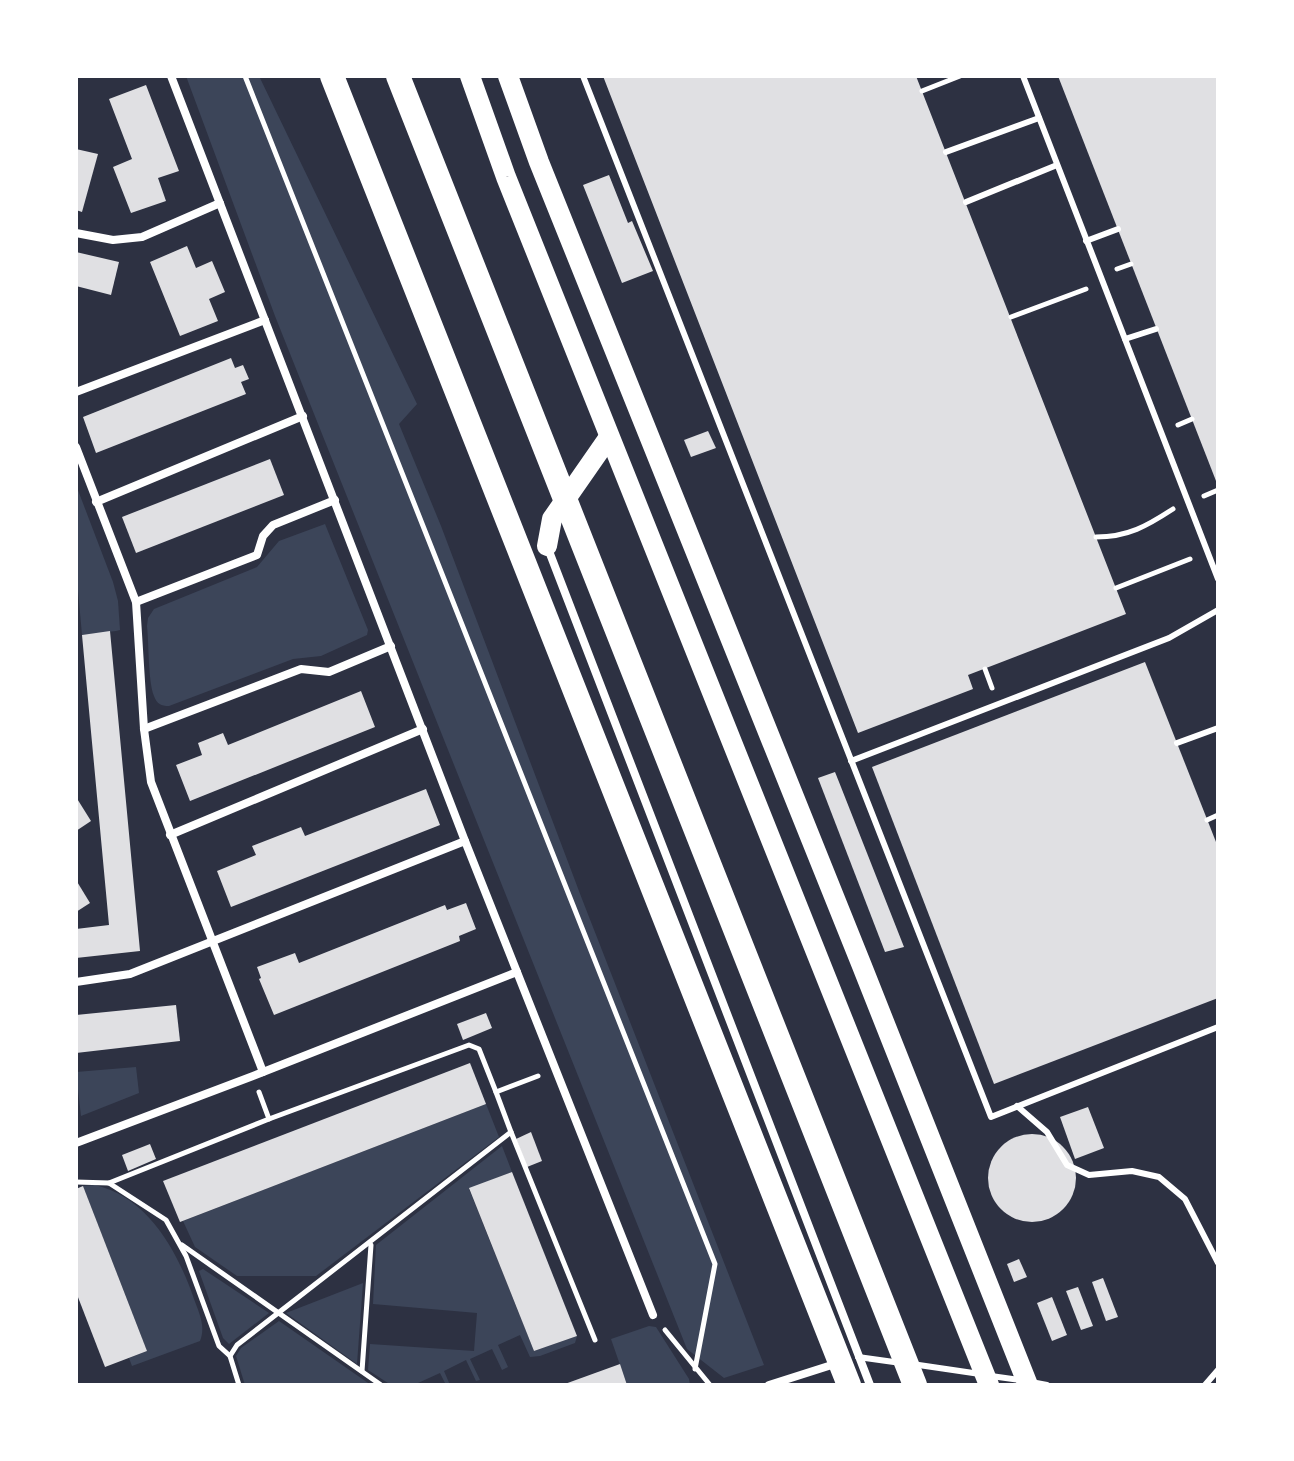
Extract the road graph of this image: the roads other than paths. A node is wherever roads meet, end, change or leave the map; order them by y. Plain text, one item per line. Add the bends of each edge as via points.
1 (171, 76) edge
2 (332, 76) edge
3 (398, 76) edge
4 (470, 76) edge
5 (508, 76) edge
6 (583, 76) edge
7 (1023, 76) edge
8 (1039, 118) junction
9 (946, 152) dead end
10 (1057, 165) junction
11 (966, 202) dead end
12 (220, 203) junction
13 (1118, 229) dead end
14 (76, 233) edge
15 (1086, 241) junction
16 (265, 320) junction
17 (1156, 329) dead end
18 (1125, 339) junction
19 (76, 392) edge
20 (303, 416) junction
21 (609, 437) junction
22 (76, 447) edge
23 (335, 500) junction
24 (96, 502) junction
25 (547, 546) joint
26 (1218, 579) edge
27 (136, 602) junction
28 (1218, 610) edge
29 (391, 646) junction
30 (1218, 728) edge
31 (144, 729) junction
32 (423, 729) junction
33 (1177, 743) dead end
34 (851, 761) junction
35 (170, 835) junction
36 (465, 841) junction
37 (211, 941) junction
38 (517, 972) junction
39 (76, 982) edge
40 (1218, 1027) edge
41 (263, 1072) junction
42 (1017, 1106) junction
43 (76, 1143) edge
44 (1218, 1263) edge
45 (653, 1315) road end
46 (858, 1357) junction
47 (1218, 1370) edge
48 (769, 1385) edge
49 (849, 1385) edge
50 (870, 1385) edge
51 (915, 1385) edge
52 (989, 1385) edge
53 (1028, 1385) edge
54 (1047, 1385) edge
55 (1205, 1385) edge

1 - 12 street
2 - 49 highway
3 - 51 highway
4 - 21 main road
5 - 53 main road
6 - 34 lane
7 - 8 lane
8 - 9 lane
8 - 10 lane
10 - 11 lane
10 - 15 lane
12 - 14 street via 142,237 113,240
12 - 16 street
13 - 15 lane
15 - 18 lane
16 - 19 street
16 - 20 street
17 - 18 lane
18 - 26 lane
20 - 23 street
20 - 24 street
21 - 25 main road via 552,519
21 - 52 main road
22 - 24 street
23 - 27 street via 273,525 257,555
23 - 29 street
24 - 27 street
25 - 46 street
27 - 31 street
28 - 34 lane via 1169,638
29 - 31 street via 329,672 301,669
29 - 32 street
30 - 33 lane
31 - 35 street via 151,782
32 - 35 street
32 - 36 street
34 - 42 lane via 991,1117
35 - 37 street
36 - 37 street
36 - 38 street
37 - 39 street via 130,974
37 - 41 street
38 - 41 street
38 - 45 street
40 - 42 lane
41 - 43 street
42 - 44 lane via 1047,1132 1067,1165 1089,1175 1132,1171 1159,1177 1185,1199
46 - 48 street
46 - 50 street
46 - 54 lane
47 - 55 lane

